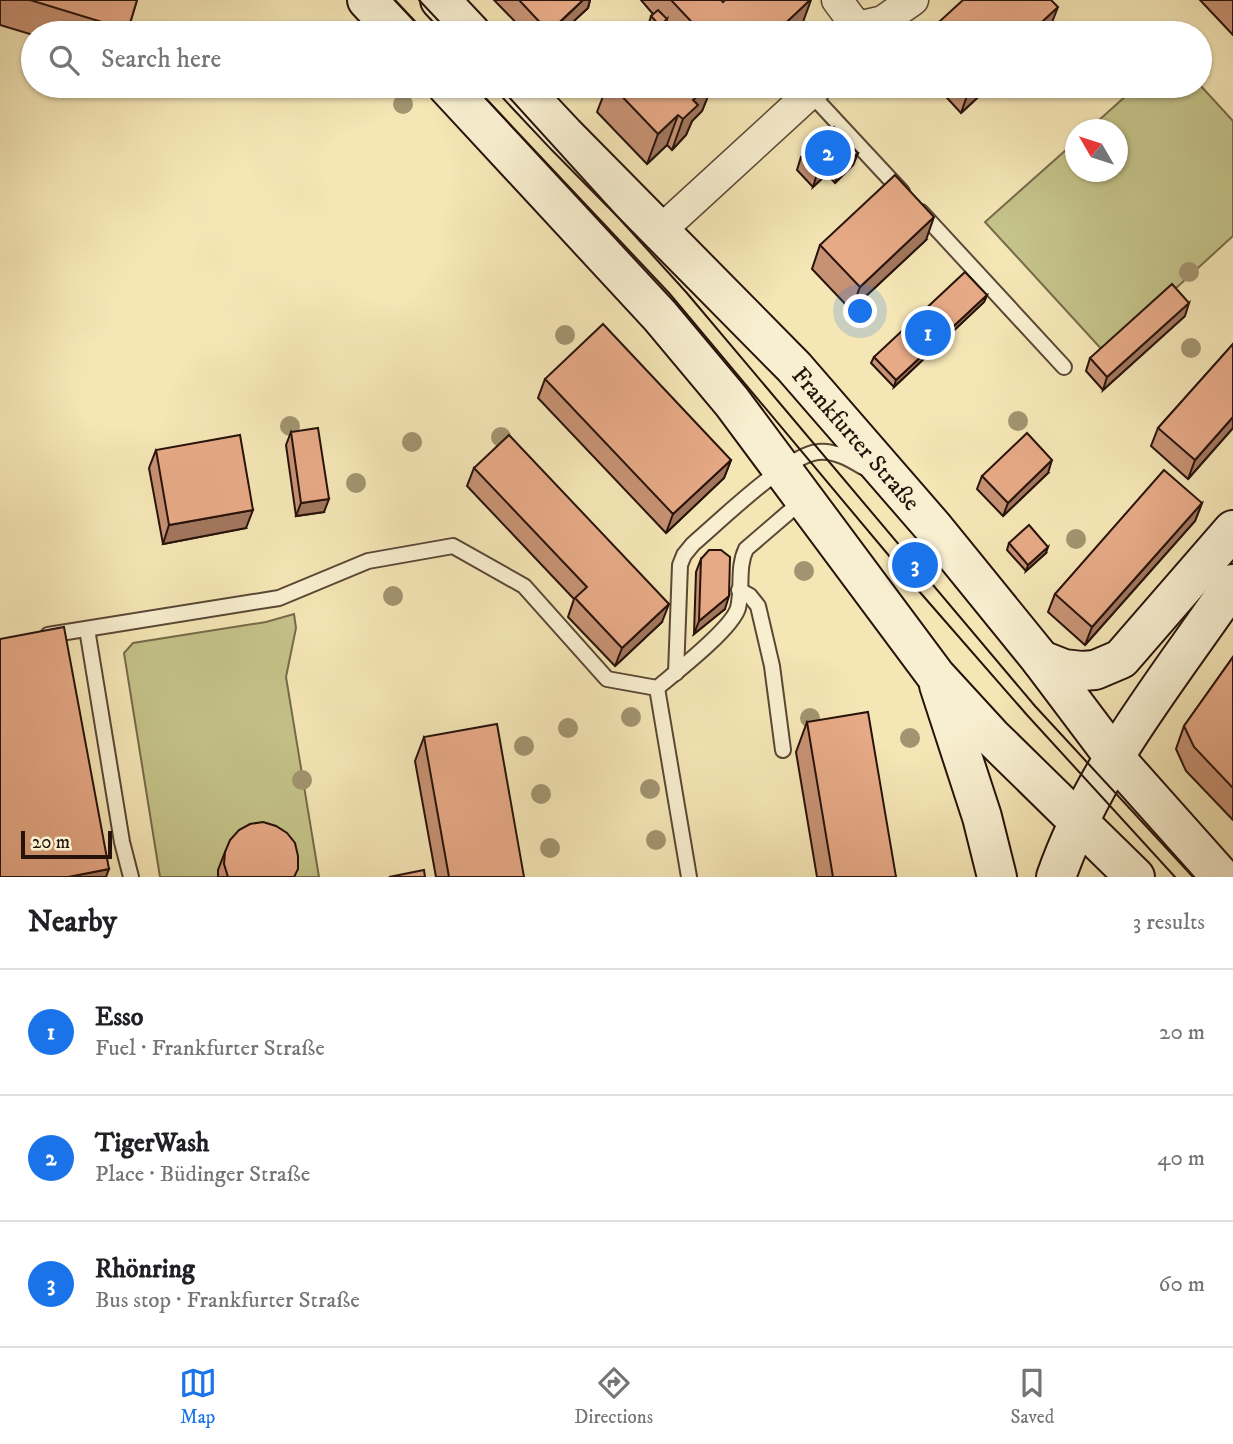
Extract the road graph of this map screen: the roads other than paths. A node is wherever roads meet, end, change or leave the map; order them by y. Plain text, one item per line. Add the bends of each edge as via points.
1 (368, 0) edge
2 (440, 0) edge
3 (838, 0) edge
4 (913, 0) edge
5 (387, 21) edge
6 (460, 21) edge
7 (851, 21) edge
8 (884, 21) edge
9 (458, 98) edge
10 (531, 98) edge
11 (804, 98) edge
12 (822, 98) edge
13 (660, 231) junction
14 (1064, 367) dead end
15 (794, 484) junction
16 (907, 498) junction
17 (1233, 530) edge
18 (1233, 584) edge
19 (739, 590) junction
20 (88, 629) junction
21 (37, 636) edge
22 (1041, 660) junction
23 (676, 673) junction
24 (936, 676) junction
25 (657, 688) junction
26 (783, 750) dead end
27 (1114, 757) junction
28 (1079, 823) junction
29 (131, 877) edge
30 (689, 877) edge
31 (997, 877) edge
32 (1056, 877) edge
33 (1135, 877) edge
34 (1221, 877) edge

1 - 5 main road
2 - 6 main road
3 - 7 street
4 - 8 street
9 - 15 main road via 660,316
10 - 13 main road, Frankfurter Straße
11 - 13 street
12 - 14 lane
13 - 16 main road, Frankfurter Straße via 794,367
15 - 16 lane via 806,455 837,454
15 - 19 lane via 746,549
15 - 23 lane via 693,544 684,555
15 - 24 main road
16 - 22 main road, Frankfurter Straße
17 - 22 main road via 1121,659 1082,671
18 - 27 main road
19 - 23 lane via 734,616
19 - 26 lane via 758,606 772,666
20 - 21 lane
20 - 25 lane via 279,598 368,561 453,546 524,586 607,679
20 - 29 lane
22 - 27 main road, Frankfurter Straße
23 - 25 lane
24 - 28 main road
24 - 31 main road
25 - 30 lane
27 - 28 main road
27 - 34 main road, Frankfurter Straße
28 - 32 main road
28 - 33 main road

